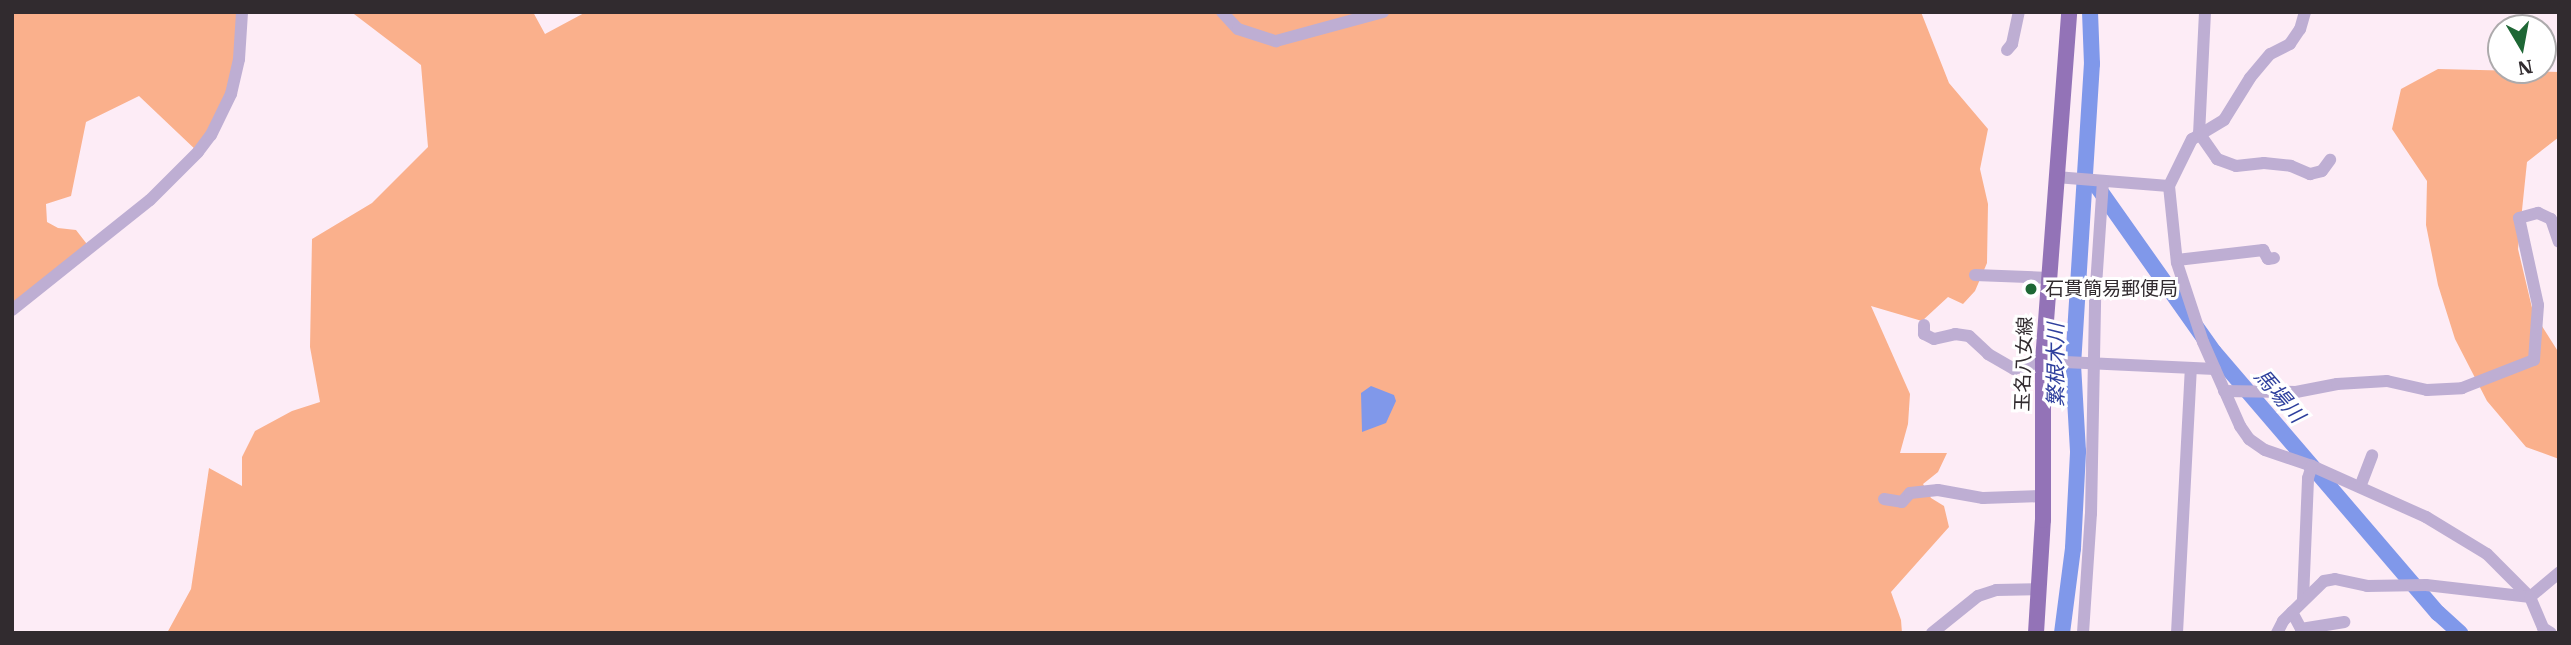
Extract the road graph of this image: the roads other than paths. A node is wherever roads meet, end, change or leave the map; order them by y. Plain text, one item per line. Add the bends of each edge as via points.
1 (242, 12) edge
2 (1222, 12) edge
3 (1383, 12) edge
4 (2019, 12) edge
5 (2069, 12) edge
6 (2205, 12) edge
7 (2305, 12) edge
8 (2007, 50) dead end
9 (2199, 133) junction
10 (2330, 160) dead end
11 (2057, 177) junction
12 (2103, 181) junction
13 (2169, 186) junction
14 (2559, 242) edge
15 (2274, 258) dead end
16 (2177, 260) junction
17 (1975, 275) dead end
18 (2049, 278) junction
19 (12, 310) edge
20 (1924, 325) dead end
21 (2051, 362) junction
22 (2094, 363) junction
23 (2191, 368) junction
24 (2215, 369) junction
25 (2224, 391) junction
26 (2372, 455) dead end
27 (2312, 466) junction
28 (2360, 487) junction
29 (2043, 496) junction
30 (1884, 499) dead end
31 (2559, 573) edge
32 (2039, 593) junction
33 (2530, 597) junction
34 (2011, 598) dead end
35 (2303, 600) junction
36 (2292, 612) junction
37 (2344, 622) dead end
38 (2300, 631) edge
39 (1932, 633) edge
40 (2036, 633) edge
41 (2083, 633) edge
42 (2177, 633) edge
43 (2277, 633) edge
44 (2552, 633) edge

1 - 19 street via 234,84 224,111 198,152 150,200
2 - 3 street via 1238,29 1276,41
4 - 8 street
5 - 11 main road, 玉名八女線
6 - 9 street
7 - 9 street via 2290,44 2270,54 2224,120
9 - 10 street via 2217,159 2236,166 2277,163 2310,174 2322,171
9 - 13 street
11 - 12 street
11 - 18 main road, 玉名八女線
12 - 13 street
12 - 22 street
13 - 16 street
14 - 25 street via 2552,219 2538,213 2519,218 2538,305 2534,360 2462,388 2427,390 2386,381 2296,391
15 - 16 street via 2268,259 2263,250
16 - 24 street via 2190,310
17 - 18 street
18 - 21 main road, 玉名八女線
20 - 21 street via 1924,334 1934,339 1969,336 2014,369
21 - 22 street
21 - 29 main road, 玉名八女線
22 - 23 street
22 - 41 street
23 - 24 street
23 - 42 street
24 - 25 street
25 - 27 street via 2249,439 2265,450
26 - 28 street
27 - 28 street
27 - 35 street
28 - 33 street via 2426,517 2487,554
29 - 30 street via 1983,498 1938,490 1910,492 1902,502
29 - 32 main road, 玉名八女線
31 - 33 street
32 - 34 street
32 - 39 street via 1996,590 1979,596
32 - 40 main road, 玉名八女線
33 - 35 street via 2426,585 2367,586 2335,579 2324,581
33 - 44 street via 2543,628
35 - 36 street
36 - 38 street
36 - 43 street
37 - 38 street

